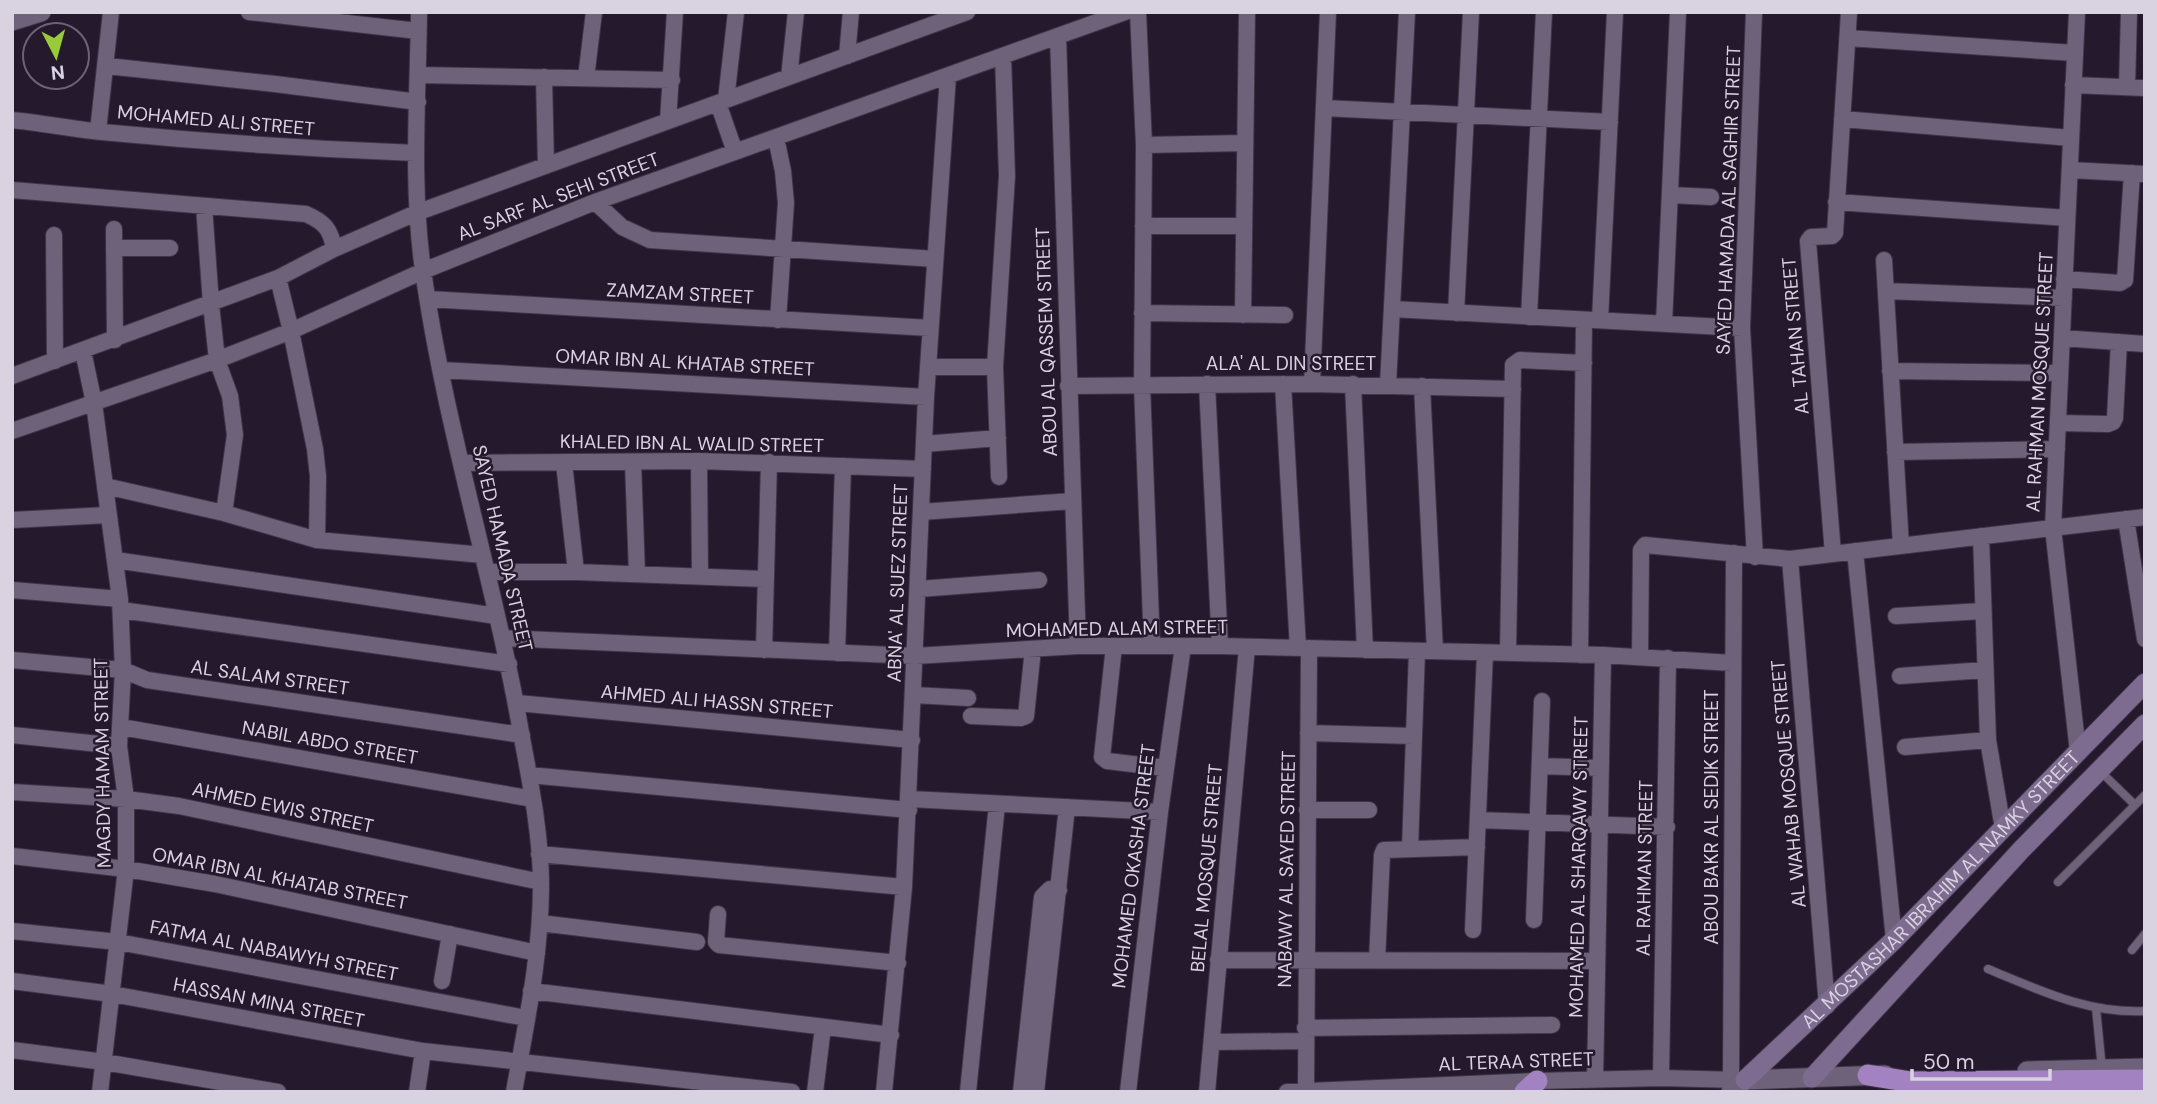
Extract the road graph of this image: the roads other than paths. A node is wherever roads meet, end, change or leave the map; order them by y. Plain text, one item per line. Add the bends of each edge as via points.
1 (41, 12) edge
2 (111, 12) edge
3 (249, 12) edge
4 (419, 12) edge
5 (594, 12) edge
6 (675, 12) edge
7 (736, 12) edge
8 (796, 12) edge
9 (851, 12) edge
10 (967, 12) edge
11 (1125, 12) edge
12 (1138, 12) edge
13 (1247, 12) edge
14 (1328, 12) edge
15 (1407, 12) edge
16 (1471, 12) edge
17 (1544, 12) edge
18 (1615, 12) edge
19 (1678, 12) edge
20 (1755, 12) edge
21 (1849, 12) edge
22 (2077, 12) edge
23 (2129, 12) edge
24 (12, 20) edge
25 (418, 30) junction
26 (1058, 36) junction
27 (1847, 38) junction
28 (2075, 54) junction
29 (847, 56) junction
30 (1003, 56) junction
31 (107, 66) junction
32 (418, 75) junction
33 (948, 76) junction
34 (544, 77) junction
35 (789, 77) junction
36 (586, 78) junction
37 (671, 80) junction
38 (2073, 85) junction
39 (2127, 87) junction
40 (2145, 88) edge
41 (722, 101) junction
42 (418, 103) junction
43 (1324, 108) junction
44 (1402, 112) junction
45 (1466, 115) junction
46 (1538, 119) junction
47 (1842, 119) junction
48 (12, 120) edge
49 (668, 121) junction
50 (1609, 122) junction
51 (98, 131) junction
52 (776, 138) junction
53 (2071, 138) junction
54 (1245, 144) junction
55 (1144, 145) junction
56 (735, 152) junction
57 (416, 153) junction
58 (546, 166) junction
59 (2070, 170) junction
60 (2138, 173) edge
61 (12, 190) edge
62 (1670, 195) junction
63 (1712, 197) dead end
64 (595, 202) junction
65 (1836, 202) junction
66 (204, 206) junction
67 (416, 213) junction
68 (2067, 218) junction
69 (1143, 226) junction
70 (1244, 226) junction
71 (114, 229) dead end
72 (54, 235) dead end
73 (114, 248) junction
74 (170, 248) dead end
75 (334, 249) junction
76 (783, 249) junction
77 (934, 259) junction
78 (1884, 260) dead end
79 (423, 271) junction
80 (278, 278) junction
81 (2064, 279) junction
82 (1886, 291) junction
83 (428, 299) junction
84 (2064, 299) junction
85 (211, 304) junction
86 (1392, 309) junction
87 (1142, 313) junction
88 (1456, 313) junction
89 (1243, 315) junction
90 (1285, 315) dead end
91 (1529, 317) junction
92 (778, 320) junction
93 (1592, 320) junction
94 (1664, 324) junction
95 (930, 328) junction
96 (1742, 328) junction
97 (291, 331) junction
98 (2062, 338) junction
99 (115, 340) junction
100 (2119, 342) junction
101 (2145, 344) edge
102 (83, 351) junction
103 (218, 360) junction
104 (55, 361) junction
105 (1584, 363) junction
106 (928, 367) junction
107 (995, 367) junction
108 (441, 370) junction
109 (1890, 371) junction
110 (2060, 373) junction
111 (15, 374) edge
112 (1207, 384) junction
113 (1283, 384) junction
114 (1312, 384) junction
115 (1353, 384) junction
116 (1388, 384) junction
117 (1142, 385) junction
118 (1068, 386) junction
119 (1422, 386) junction
120 (1513, 389) junction
121 (926, 397) junction
122 (94, 403) junction
123 (2058, 423) junction
124 (12, 431) edge
125 (998, 438) junction
126 (924, 444) junction
127 (2057, 449) junction
128 (1895, 452) junction
129 (699, 461) junction
130 (633, 462) junction
131 (461, 463) junction
132 (564, 463) junction
133 (769, 463) junction
134 (843, 466) junction
135 (923, 469) junction
136 (999, 477) dead end
137 (104, 486) junction
138 (1072, 501) junction
139 (921, 512) junction
140 (224, 513) junction
141 (108, 515) junction
142 (2145, 517) edge
143 (2126, 519) junction
144 (12, 520) edge
145 (2053, 528) junction
146 (1981, 536) junction
147 (317, 540) junction
148 (1901, 545) junction
149 (1856, 551) junction
150 (1734, 553) junction
151 (1833, 554) junction
152 (483, 555) junction
153 (1755, 556) junction
154 (115, 559) junction
155 (1790, 559) junction
156 (487, 572) junction
157 (576, 572) junction
158 (637, 575) junction
159 (700, 576) junction
160 (766, 579) junction
161 (1039, 580) dead end
162 (919, 589) junction
163 (12, 590) edge
164 (120, 604) junction
165 (1983, 611) junction
166 (497, 616) junction
167 (1896, 616) dead end
168 (503, 638) junction
169 (2145, 639) edge
170 (1078, 646) junction
171 (1114, 646) junction
172 (1152, 646) junction
173 (1183, 646) junction
174 (1220, 646) junction
175 (1247, 647) junction
176 (1303, 648) junction
177 (1033, 649) junction
178 (764, 650) junction
179 (1365, 650) junction
180 (1417, 651) junction
181 (1435, 651) junction
182 (837, 653) junction
183 (1485, 653) junction
184 (1508, 653) junction
185 (1580, 655) junction
186 (1603, 655) junction
187 (915, 656) junction
188 (1640, 657) junction
189 (1668, 658) junction
190 (12, 660) edge
191 (1732, 663) junction
192 (509, 664) junction
193 (123, 670) junction
194 (1985, 670) junction
195 (1900, 676) dead end
196 (2145, 683) edge
197 (914, 695) junction
198 (968, 698) dead end
199 (1542, 701) dead end
200 (517, 703) junction
201 (971, 716) dead end
202 (2145, 724) edge
203 (121, 727) junction
204 (1308, 733) junction
205 (522, 735) junction
206 (12, 736) edge
207 (1414, 736) junction
208 (912, 740) junction
209 (1988, 740) junction
210 (119, 746) junction
211 (1905, 747) dead end
212 (2078, 752) junction
213 (1540, 766) junction
214 (1166, 768) junction
215 (1600, 768) junction
216 (2099, 770) junction
217 (529, 775) junction
218 (12, 792) edge
219 (2145, 794) edge
220 (126, 799) junction
221 (533, 799) junction
222 (997, 804) junction
223 (909, 805) junction
224 (2135, 805) junction
225 (1067, 807) junction
226 (1307, 810) junction
227 (1369, 810) dead end
228 (1160, 812) junction
229 (1478, 820) junction
230 (1538, 823) junction
231 (1600, 825) junction
232 (1667, 827) junction
233 (2003, 829) junction
234 (1477, 848) junction
235 (1410, 849) junction
236 (2022, 849) junction
237 (539, 854) junction
238 (12, 856) edge
239 (126, 869) junction
240 (2058, 882) dead end
241 (541, 883) junction
242 (904, 887) junction
243 (1059, 890) junction
244 (718, 914) dead end
245 (1534, 920) dead end
246 (540, 923) junction
247 (1473, 930) dead end
248 (12, 931) edge
249 (450, 934) junction
250 (2145, 934) edge
251 (1894, 940) junction
252 (118, 942) junction
253 (697, 942) dead end
254 (2132, 950) dead end
255 (537, 953) junction
256 (1218, 960) junction
257 (1306, 960) junction
258 (1377, 960) junction
259 (1597, 961) junction
260 (898, 963) junction
261 (1988, 969) dead end
262 (12, 981) edge
263 (442, 981) dead end
264 (531, 992) junction
265 (112, 994) junction
266 (1827, 1006) junction
267 (2096, 1008) junction
268 (2145, 1011) edge
269 (526, 1018) junction
270 (1552, 1025) dead end
271 (823, 1027) junction
272 (891, 1035) junction
273 (1305, 1035) junction
274 (1212, 1042) junction
275 (12, 1050) edge
276 (423, 1051) junction
277 (104, 1062) junction
278 (519, 1062) junction
279 (2145, 1068) edge
280 (2102, 1069) junction
281 (1868, 1075) junction
282 (1661, 1078) junction
283 (1812, 1078) junction
284 (1595, 1080) junction
285 (2145, 1080) edge
286 (1736, 1084) edge
287 (1531, 1086) edge
288 (1306, 1090) edge
289 (100, 1092) edge
290 (278, 1092) edge
291 (417, 1092) edge
292 (513, 1092) edge
293 (792, 1092) edge
294 (815, 1092) edge
295 (884, 1092) edge
296 (968, 1092) edge
297 (1021, 1092) edge
298 (1036, 1092) edge
299 (1128, 1092) edge
300 (1207, 1092) edge
301 (1287, 1092) edge
302 (1797, 1092) edge

1 - 24 street
2 - 31 street
3 - 25 street
4 - 25 street, SAYED HAMADA STREET
5 - 36 street
6 - 37 street
7 - 41 street
8 - 35 street
9 - 29 street
10 - 29 street, AL SARF AL SEHI STREET
11 - 26 street, AL SARF AL SEHI STREET
12 - 55 street
13 - 54 street
14 - 43 street
15 - 44 street
16 - 45 street
17 - 46 street
18 - 50 street
19 - 62 street
20 - 96 street, SAYED HAMADA AL SAGHIR STREET
21 - 27 street, AL TAHAN STREET
22 - 28 street, AL RAHMAN MOSQUE STREET
23 - 39 street
25 - 32 street, SAYED HAMADA STREET
26 - 30 street, AL SARF AL SEHI STREET
26 - 118 street, ABOU AL QASSEM STREET
27 - 28 street
27 - 47 street, AL TAHAN STREET
28 - 38 street, AL RAHMAN MOSQUE STREET
29 - 35 street, AL SARF AL SEHI STREET
30 - 33 street, AL SARF AL SEHI STREET
30 - 107 street via 1007,176
31 - 42 street
31 - 51 street
32 - 34 street
32 - 42 street, SAYED HAMADA STREET
33 - 52 street, AL SARF AL SEHI STREET
33 - 77 street, ABNA' AL SUEZ STREET
34 - 36 street
34 - 58 street
35 - 41 street, AL SARF AL SEHI STREET
36 - 37 street
37 - 49 street
38 - 39 street
38 - 53 street, AL RAHMAN MOSQUE STREET
39 - 40 street
41 - 49 street, AL SARF AL SEHI STREET
41 - 56 street
42 - 57 street, SAYED HAMADA STREET
43 - 44 street
43 - 114 street
44 - 45 street
44 - 86 street
45 - 46 street
45 - 88 street
46 - 50 street
46 - 91 street
47 - 53 street
47 - 65 street, AL TAHAN STREET
48 - 51 street, MOHAMED ALI STREET
49 - 58 street, AL SARF AL SEHI STREET
50 - 93 street
51 - 57 street, MOHAMED ALI STREET
52 - 56 street, AL SARF AL SEHI STREET
52 - 76 street via 785,187
53 - 59 street, AL RAHMAN MOSQUE STREET
54 - 55 street
54 - 70 street
55 - 69 street
56 - 64 street, AL SARF AL SEHI STREET
57 - 67 street, SAYED HAMADA STREET
58 - 67 street, AL SARF AL SEHI STREET
59 - 60 street
59 - 68 street, AL RAHMAN MOSQUE STREET
60 - 81 street via 2125,280
61 - 66 street
62 - 63 street
62 - 94 street
64 - 76 street via 622,227 650,240
64 - 79 street, AL SARF AL SEHI STREET
65 - 68 street
65 - 151 street, AL TAHAN STREET via 1833,235 1808,241
66 - 75 street via 306,214 330,230
66 - 85 street
67 - 75 street, AL SARF AL SEHI STREET
67 - 79 street, SAYED HAMADA STREET
68 - 81 street, AL RAHMAN MOSQUE STREET
69 - 70 street
69 - 87 street
70 - 89 street
71 - 73 street
72 - 104 street
73 - 74 street
73 - 99 street
75 - 80 street, AL SARF AL SEHI STREET
76 - 77 street
76 - 92 street
77 - 95 street, ABNA' AL SUEZ STREET
78 - 82 street
79 - 83 street, SAYED HAMADA STREET
79 - 97 street, AL SARF AL SEHI STREET
80 - 85 street, AL SARF AL SEHI STREET
80 - 97 street
81 - 84 street, AL RAHMAN MOSQUE STREET
82 - 84 street
82 - 109 street
83 - 92 street, ZAMZAM STREET
83 - 108 street, SAYED HAMADA STREET
84 - 98 street, AL RAHMAN MOSQUE STREET
85 - 99 street, AL SARF AL SEHI STREET
85 - 103 street
86 - 88 street
86 - 116 street
87 - 89 street
87 - 117 street
88 - 91 street
89 - 90 street
91 - 93 street
92 - 95 street, ZAMZAM STREET
93 - 94 street
93 - 105 street
94 - 96 street
95 - 106 street, ABNA' AL SUEZ STREET
96 - 153 street, SAYED HAMADA AL SAGHIR STREET
97 - 103 street, AL SARF AL SEHI STREET
97 - 147 street via 315,449
98 - 100 street
98 - 110 street, AL RAHMAN MOSQUE STREET
99 - 102 street, AL SARF AL SEHI STREET
100 - 101 street
100 - 123 street via 2113,422
102 - 104 street, AL SARF AL SEHI STREET
102 - 122 street, MAGDY HAMAM STREET
103 - 122 street, AL SARF AL SEHI STREET
103 - 140 street via 230,397 235,435
104 - 111 street, AL SARF AL SEHI STREET
105 - 120 street via 1518,360 1513,365
105 - 185 street
106 - 107 street
106 - 121 street, ABNA' AL SUEZ STREET
107 - 125 street
108 - 121 street, OMAR IBN AL KHATAB STREET
108 - 131 street, SAYED HAMADA STREET
109 - 110 street
109 - 128 street
110 - 123 street, AL RAHMAN MOSQUE STREET
112 - 113 street, ALA' AL DIN STREET
112 - 117 street, ALA' AL DIN STREET
112 - 174 street
113 - 114 street, ALA' AL DIN STREET
113 - 176 street, NABAWY AL SAYED STREET
114 - 115 street, ALA' AL DIN STREET
115 - 116 street, ALA' AL DIN STREET
115 - 179 street
116 - 119 street, ALA' AL DIN STREET
117 - 118 street, ALA' AL DIN STREET
117 - 172 street
118 - 138 street, ABOU AL QASSEM STREET
119 - 120 street, ALA' AL DIN STREET
119 - 181 street
120 - 184 street
121 - 126 street, ABNA' AL SUEZ STREET
122 - 124 street, AL SARF AL SEHI STREET
122 - 137 street, MAGDY HAMAM STREET
123 - 127 street, AL RAHMAN MOSQUE STREET
125 - 126 street
125 - 136 street
126 - 135 street, ABNA' AL SUEZ STREET
127 - 128 street
127 - 145 street, AL RAHMAN MOSQUE STREET
128 - 148 street
129 - 130 street, KHALED IBN AL WALID STREET
129 - 133 street, KHALED IBN AL WALID STREET
129 - 159 street
130 - 132 street, KHALED IBN AL WALID STREET
130 - 158 street
131 - 132 street, KHALED IBN AL WALID STREET
131 - 152 street, SAYED HAMADA STREET
132 - 157 street
133 - 134 street, KHALED IBN AL WALID STREET
133 - 160 street
134 - 135 street, KHALED IBN AL WALID STREET
134 - 182 street
135 - 139 street, ABNA' AL SUEZ STREET
137 - 140 street
137 - 141 street, MAGDY HAMAM STREET
138 - 139 street
138 - 170 street, ABOU AL QASSEM STREET
139 - 162 street, ABNA' AL SUEZ STREET
140 - 147 street
141 - 144 street
141 - 154 street, MAGDY HAMAM STREET
142 - 143 street
143 - 145 street
143 - 169 street
145 - 146 street
145 - 212 street, AL RAHMAN MOSQUE STREET
146 - 148 street
146 - 165 street
147 - 152 street
148 - 149 street
149 - 151 street
149 - 251 street
150 - 153 street
150 - 188 street via 1643,546
150 - 191 street, ABOU BAKR AL SEDIK STREET
151 - 155 street
152 - 156 street, SAYED HAMADA STREET
153 - 155 street
154 - 164 street, MAGDY HAMAM STREET
154 - 166 street
155 - 266 street, AL WAHAB MOSQUE STREET
156 - 157 street
156 - 166 street, SAYED HAMADA STREET
157 - 158 street
158 - 159 street
159 - 160 street
160 - 178 street
161 - 162 street
162 - 187 street, ABNA' AL SUEZ STREET
163 - 164 street
164 - 192 street
164 - 193 street, MAGDY HAMAM STREET
165 - 167 street
165 - 194 street
166 - 168 street, SAYED HAMADA STREET
168 - 178 street, MOHAMED ALAM STREET
168 - 192 street, SAYED HAMADA STREET
170 - 171 street, MOHAMED ALAM STREET
170 - 177 street, MOHAMED ALAM STREET
171 - 172 street, MOHAMED ALAM STREET
171 - 214 street via 1102,757
172 - 173 street, MOHAMED ALAM STREET
173 - 174 street, MOHAMED ALAM STREET
173 - 214 street, MOHAMED OKASHA STREET
174 - 175 street, MOHAMED ALAM STREET
175 - 176 street, MOHAMED ALAM STREET
175 - 256 street, BELAL MOSQUE STREET
176 - 179 street, MOHAMED ALAM STREET
176 - 204 street, NABAWY AL SAYED STREET
177 - 187 street, MOHAMED ALAM STREET
177 - 201 street via 1026,716
178 - 182 street, MOHAMED ALAM STREET
179 - 180 street, MOHAMED ALAM STREET
180 - 181 street, MOHAMED ALAM STREET
180 - 207 street
181 - 183 street, MOHAMED ALAM STREET
182 - 187 street, MOHAMED ALAM STREET
183 - 184 street, MOHAMED ALAM STREET
183 - 229 street
184 - 185 street, MOHAMED ALAM STREET
185 - 186 street, MOHAMED ALAM STREET
186 - 188 street, MOHAMED ALAM STREET
186 - 215 street, MOHAMED AL SHARQAWY STREET
187 - 197 street, ABNA' AL SUEZ STREET
188 - 189 street, MOHAMED ALAM STREET
189 - 191 street, MOHAMED ALAM STREET
189 - 232 street, AL RAHMAN STREET
190 - 193 street, AL SALAM STREET
191 - 286 street, ABOU BAKR AL SEDIK STREET
192 - 200 street, SAYED HAMADA STREET
193 - 203 street, MAGDY HAMAM STREET
193 - 205 street, AL SALAM STREET via 147,680
194 - 195 street
194 - 209 street
196 - 212 main road, AL MOSTASHAR IBRAHIM AL NAMKY STREET
197 - 198 street
197 - 208 street, ABNA' AL SUEZ STREET
199 - 213 street
200 - 205 street, SAYED HAMADA STREET
200 - 208 street, AHMED ALI HASSN STREET
202 - 216 main road, AL MOSTASHAR IBRAHIM AL NAMKY STREET
203 - 210 street, MAGDY HAMAM STREET
203 - 221 street, NABIL ABDO STREET
204 - 207 street
204 - 226 street, NABAWY AL SAYED STREET
205 - 217 street, SAYED HAMADA STREET
206 - 210 street
207 - 235 street
208 - 223 street, ABNA' AL SUEZ STREET
209 - 211 street
209 - 233 street
210 - 220 street, MAGDY HAMAM STREET
212 - 233 main road, AL MOSTASHAR IBRAHIM AL NAMKY STREET
213 - 215 street
213 - 230 street
214 - 228 street, MOHAMED OKASHA STREET
215 - 231 street, MOHAMED AL SHARQAWY STREET
216 - 224 lane
216 - 236 main road, AL MOSTASHAR IBRAHIM AL NAMKY STREET
217 - 221 street, SAYED HAMADA STREET
217 - 223 street
218 - 220 street, AHMED EWIS STREET
219 - 224 lane
220 - 239 street, MAGDY HAMAM STREET
220 - 241 street, AHMED EWIS STREET via 179,806
221 - 237 street, SAYED HAMADA STREET
222 - 223 street
222 - 225 street
222 - 296 street
223 - 242 street, ABNA' AL SUEZ STREET
224 - 240 lane
225 - 228 street
225 - 243 street
226 - 227 street
226 - 257 street, NABAWY AL SAYED STREET
228 - 299 street, MOHAMED OKASHA STREET
229 - 230 street
229 - 234 street
230 - 231 street
230 - 245 street
231 - 232 street
231 - 259 street, MOHAMED AL SHARQAWY STREET
232 - 282 street, AL RAHMAN STREET
233 - 236 main road
233 - 251 main road, AL MOSTASHAR IBRAHIM AL NAMKY STREET
234 - 235 street
234 - 247 street
235 - 258 street via 1382,853
236 - 283 main road, AL MOSTASHAR IBRAHIM AL NAMKY STREET
237 - 241 street, SAYED HAMADA STREET
237 - 242 street
238 - 239 street, OMAR IBN AL KHATAB STREET
239 - 249 street, OMAR IBN AL KHATAB STREET
239 - 252 street, MAGDY HAMAM STREET
241 - 246 street, SAYED HAMADA STREET
242 - 260 street, ABNA' AL SUEZ STREET
243 - 297 street via 1051,889 1042,897
243 - 298 street
244 - 260 street via 719,945
246 - 253 street
246 - 255 street, SAYED HAMADA STREET
248 - 252 street, FATMA AL NABAWYH STREET
249 - 255 street, OMAR IBN AL KHATAB STREET
249 - 263 street
250 - 254 lane
251 - 266 main road, AL MOSTASHAR IBRAHIM AL NAMKY STREET
252 - 265 street, MAGDY HAMAM STREET
252 - 269 street, FATMA AL NABAWYH STREET
255 - 264 street, SAYED HAMADA STREET
256 - 257 street
256 - 274 street, BELAL MOSQUE STREET
257 - 258 street
257 - 273 street, NABAWY AL SAYED STREET
258 - 259 street
259 - 284 street, MOHAMED AL SHARQAWY STREET
260 - 272 street, ABNA' AL SUEZ STREET
261 - 267 lane via 2051,996
262 - 265 street, HASSAN MINA STREET
264 - 269 street, SAYED HAMADA STREET
264 - 271 street
265 - 276 street, HASSAN MINA STREET
265 - 277 street, MAGDY HAMAM STREET
266 - 286 main road, AL MOSTASHAR IBRAHIM AL NAMKY STREET
267 - 268 lane
267 - 280 lane
269 - 278 street, SAYED HAMADA STREET
270 - 273 street
271 - 272 street
271 - 294 street
272 - 295 street, ABNA' AL SUEZ STREET
273 - 274 street
273 - 288 street, NABAWY AL SAYED STREET
274 - 300 street, BELAL MOSQUE STREET
275 - 277 street
276 - 278 street, HASSAN MINA STREET
276 - 291 street
277 - 289 street, MAGDY HAMAM STREET
277 - 290 street
278 - 292 street, SAYED HAMADA STREET
278 - 293 street, HASSAN MINA STREET
279 - 280 street
280 - 281 street
281 - 283 street
281 - 285 highway via 1911,1082
282 - 284 street, AL TERAA STREET
282 - 286 street, AL TERAA STREET
283 - 286 street
283 - 302 street, AL MOSTASHAR IBRAHIM AL NAMKY STREET
284 - 287 street, AL TERAA STREET
287 - 288 street, AL TERAA STREET
288 - 301 street, AL TERAA STREET

